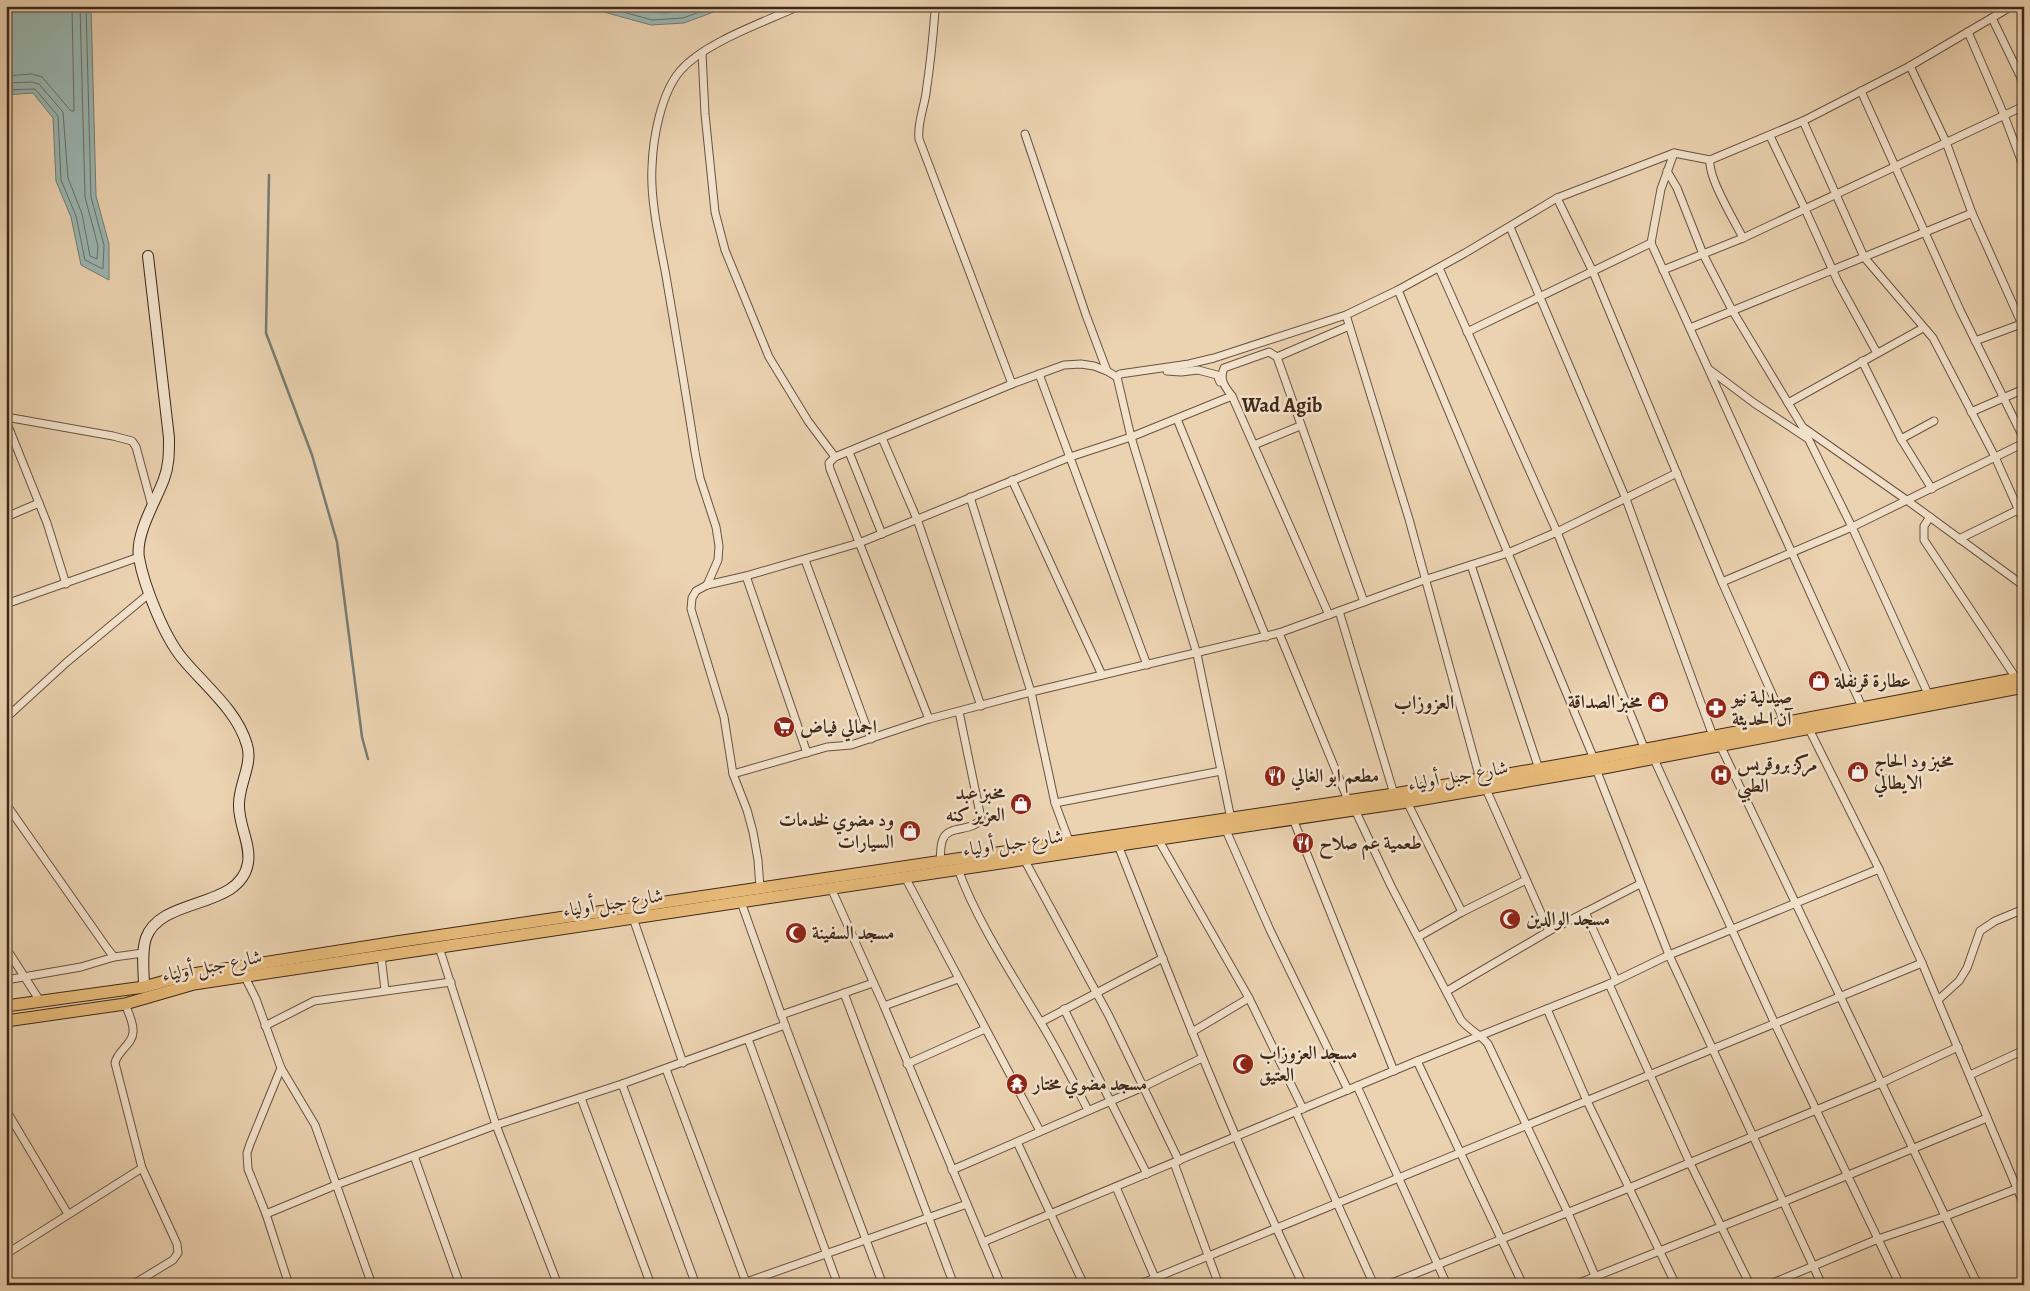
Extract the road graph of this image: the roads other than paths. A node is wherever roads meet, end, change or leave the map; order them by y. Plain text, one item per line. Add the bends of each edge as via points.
1 (800, 6) edge
2 (933, 6) edge
3 (2012, 6) edge
4 (1992, 18) junction
5 (1968, 32) junction
6 (702, 53) junction
7 (1910, 66) junction
8 (2024, 84) edge
9 (1861, 91) junction
10 (2024, 106) edge
11 (2004, 115) junction
12 (1803, 121) junction
13 (1025, 134) dead end
14 (1770, 136) junction
15 (1946, 142) junction
16 (1674, 153) junction
17 (1710, 160) junction
18 (2023, 164) edge
19 (1895, 167) junction
20 (1666, 171) junction
21 (1835, 194) junction
22 (1557, 198) junction
23 (1805, 209) junction
24 (1972, 213) junction
25 (1510, 227) junction
26 (1924, 232) junction
27 (1743, 238) junction
28 (1650, 243) junction
29 (1703, 254) junction
30 (148, 256) dead end
31 (1864, 257) junction
32 (1439, 268) junction
33 (1662, 270) junction
34 (1832, 270) junction
35 (1593, 272) junction
36 (1398, 290) junction
37 (1541, 297) junction
38 (1732, 310) junction
39 (1346, 315) junction
40 (1349, 326) junction
41 (2023, 326) edge
42 (1690, 328) junction
43 (1923, 328) junction
44 (1467, 332) junction
45 (1975, 341) junction
46 (1877, 353) junction
47 (1277, 357) junction
48 (1862, 361) junction
49 (1708, 369) junction
50 (1107, 370) junction
51 (1156, 370) junction
52 (1039, 374) junction
53 (1117, 377) junction
54 (1012, 384) junction
55 (2024, 388) edge
56 (1230, 397) junction
57 (2004, 397) junction
58 (1788, 403) junction
59 (1971, 412) junction
60 (6, 417) edge
61 (1177, 419) junction
62 (6, 421) edge
63 (1934, 421) dead end
64 (1300, 426) junction
65 (1802, 426) junction
66 (1131, 437) junction
67 (882, 438) junction
68 (1808, 438) junction
69 (1900, 439) junction
70 (2024, 439) edge
71 (2024, 443) edge
72 (1254, 445) junction
73 (849, 452) junction
74 (835, 457) junction
75 (1070, 457) junction
76 (1994, 457) junction
77 (1677, 474) junction
78 (1012, 480) junction
79 (1932, 488) junction
80 (970, 497) junction
81 (1626, 499) junction
82 (1908, 501) junction
83 (39, 503) junction
84 (152, 506) junction
85 (2021, 508) edge
86 (6, 517) edge
87 (1930, 517) junction
88 (917, 519) junction
89 (2024, 522) edge
90 (1852, 527) junction
91 (1557, 532) junction
92 (882, 534) junction
93 (1960, 539) junction
94 (859, 543) junction
95 (1508, 553) junction
96 (1792, 553) junction
97 (139, 557) junction
98 (805, 560) junction
99 (1471, 565) junction
100 (746, 576) junction
101 (1424, 580) junction
102 (1722, 582) junction
103 (66, 584) junction
104 (707, 585) junction
105 (2024, 586) edge
106 (150, 593) junction
107 (1364, 602) junction
108 (6, 604) edge
109 (1338, 612) junction
110 (1329, 615) junction
111 (1279, 633) junction
112 (1266, 637) junction
113 (1197, 654) junction
114 (1147, 665) junction
115 (1102, 675) junction
116 (2021, 681) edge
117 (1032, 692) junction
118 (1929, 696) junction
119 (981, 706) junction
120 (1863, 708) junction
121 (959, 712) junction
122 (6, 718) edge
123 (929, 719) junction
124 (1785, 723) junction
125 (1807, 724) junction
126 (870, 739) junction
127 (1717, 741) junction
128 (1645, 750) junction
129 (807, 753) junction
130 (1654, 759) junction
131 (1595, 764) junction
132 (1539, 769) junction
133 (1221, 771) junction
134 (734, 774) junction
135 (1483, 784) junction
136 (1394, 794) junction
137 (1407, 802) junction
138 (1054, 803) junction
139 (6, 804) edge
140 (1352, 805) junction
141 (1293, 819) junction
142 (1228, 823) junction
143 (1178, 831) junction
144 (1158, 839) junction
145 (1069, 841) junction
146 (1118, 845) junction
147 (1024, 859) junction
148 (940, 860) junction
149 (958, 869) junction
150 (1879, 869) junction
151 (905, 877) junction
152 (1526, 880) junction
153 (1640, 884) junction
154 (760, 888) junction
155 (831, 888) junction
156 (741, 902) junction
157 (1795, 905) junction
158 (2024, 908) edge
159 (1462, 912) junction
160 (1585, 912) junction
161 (633, 918) junction
162 (1732, 929) junction
163 (1549, 931) junction
164 (1418, 937) junction
165 (439, 947) junction
166 (6, 948) edge
167 (143, 953) junction
168 (1669, 955) junction
169 (382, 956) junction
170 (114, 957) junction
171 (1163, 958) junction
172 (1922, 963) junction
173 (242, 971) junction
174 (25, 977) junction
175 (958, 979) junction
176 (6, 980) edge
177 (1616, 980) junction
178 (451, 982) junction
179 (873, 982) junction
180 (1609, 984) junction
181 (144, 987) junction
182 (385, 990) junction
183 (1447, 991) junction
184 (844, 993) junction
185 (1096, 993) junction
186 (1840, 997) junction
187 (1249, 998) junction
188 (1938, 1000) junction
189 (40, 1001) junction
190 (125, 1004) junction
191 (6, 1006) edge
192 (884, 1006) junction
193 (1064, 1009) junction
194 (1547, 1009) junction
195 (782, 1015) junction
196 (6, 1021) edge
197 (1041, 1022) junction
198 (1775, 1024) junction
199 (785, 1025) junction
200 (265, 1026) junction
201 (985, 1029) junction
202 (1192, 1032) junction
203 (1480, 1035) junction
204 (748, 1039) junction
205 (1958, 1047) junction
206 (1713, 1048) junction
207 (2024, 1050) edge
208 (1202, 1058) junction
209 (1417, 1061) junction
210 (683, 1063) junction
211 (907, 1064) junction
212 (281, 1068) junction
213 (666, 1069) junction
214 (1394, 1071) junction
215 (1650, 1075) junction
216 (1970, 1075) junction
217 (1881, 1083) junction
218 (622, 1084) junction
219 (1357, 1086) junction
220 (1143, 1087) junction
221 (1348, 1090) junction
222 (581, 1098) junction
223 (1110, 1101) junction
224 (1587, 1101) junction
225 (1815, 1109) junction
226 (6, 1110) edge
227 (1088, 1110) junction
228 (1300, 1110) junction
229 (1987, 1118) junction
230 (496, 1124) junction
231 (1526, 1124) junction
232 (1040, 1131) junction
233 (1752, 1135) junction
234 (1237, 1137) junction
235 (1017, 1142) junction
236 (1912, 1150) junction
237 (1461, 1152) junction
238 (414, 1156) junction
239 (1689, 1161) junction
240 (1177, 1162) junction
241 (142, 1168) junction
242 (952, 1170) junction
243 (1147, 1174) junction
244 (1847, 1176) junction
245 (1398, 1179) junction
246 (336, 1185) junction
247 (1116, 1187) junction
248 (2020, 1187) edge
249 (1629, 1188) junction
250 (1337, 1202) junction
251 (1783, 1202) junction
252 (967, 1204) junction
253 (2024, 1204) edge
254 (1568, 1213) junction
255 (68, 1214) junction
256 (266, 1214) junction
257 (1052, 1214) junction
258 (1946, 1216) junction
259 (929, 1219) junction
260 (1722, 1226) junction
261 (1276, 1228) junction
262 (866, 1239) junction
263 (1878, 1239) junction
264 (1502, 1240) junction
265 (983, 1242) junction
266 (1660, 1250) junction
267 (826, 1253) junction
268 (6, 1254) edge
269 (1208, 1256) junction
270 (1438, 1266) junction
271 (1813, 1267) junction
272 (1595, 1276) junction
273 (1157, 1281) edge
274 (746, 1283) edge
275 (132, 1285) edge
276 (289, 1285) edge
277 (372, 1285) edge
278 (460, 1285) edge
279 (558, 1285) edge
280 (651, 1285) edge
281 (696, 1285) edge
282 (738, 1285) edge
283 (838, 1285) edge
284 (883, 1285) edge
285 (954, 1285) edge
286 (1001, 1285) edge
287 (1084, 1285) edge
288 (1138, 1285) edge
289 (1219, 1285) edge
290 (1303, 1285) edge
291 (1374, 1285) edge
292 (1387, 1285) edge
293 (1447, 1285) edge
294 (1523, 1285) edge
295 (1574, 1285) edge
296 (1599, 1285) edge
297 (1676, 1285) edge
298 (1750, 1285) edge
299 (1768, 1285) edge
300 (1822, 1285) edge
301 (1900, 1285) edge
302 (1978, 1285) edge

1 - 6 street
2 - 54 street via 932,49 919,139
3 - 4 street
4 - 5 street
4 - 8 street
5 - 7 street
5 - 11 street
6 - 74 street via 715,212 725,250 769,357 808,421
6 - 104 street via 681,70 668,89 655,136 652,169 656,220 695,452 719,546 718,560
7 - 9 street
7 - 15 street
9 - 12 street
9 - 19 street
10 - 11 street
11 - 15 street
11 - 18 street
12 - 14 street
12 - 21 street
13 - 50 street
14 - 17 street
14 - 23 street
15 - 19 street
15 - 24 street
16 - 17 street
16 - 20 street
16 - 22 street
17 - 27 street via 1713,178
19 - 21 street
19 - 26 street
20 - 28 street
20 - 29 street via 1677,188
21 - 23 street
21 - 31 street
22 - 25 street
22 - 35 street
23 - 27 street
23 - 34 street
24 - 26 street
24 - 41 street
25 - 32 street
25 - 37 street
26 - 31 street
26 - 45 street
27 - 29 street
28 - 33 street
28 - 35 street
29 - 33 street
29 - 38 street
30 - 84 street via 169,438 168,465
31 - 34 street
31 - 43 street
32 - 36 street
32 - 44 street
33 - 42 street
34 - 38 street
34 - 46 street
35 - 37 street
35 - 77 street
36 - 39 street
36 - 95 street
37 - 44 street
37 - 81 street
38 - 42 street
38 - 58 street
39 - 40 street
39 - 51 street via 1238,351
40 - 47 street
40 - 101 street via 1409,519
41 - 45 street
42 - 49 street
43 - 46 street
43 - 59 street via 1933,338
44 - 91 street
45 - 57 street
46 - 48 street
47 - 56 street via 1269,352 1224,368 1221,374
47 - 64 street
48 - 58 street
48 - 69 street
49 - 68 street
49 - 96 street
50 - 52 street via 1081,364 1064,365
50 - 53 street
51 - 53 street
51 - 56 street via 1208,371 1217,375
52 - 54 street
52 - 75 street
53 - 66 street
54 - 67 street
55 - 57 street
56 - 61 street
56 - 72 street
57 - 59 street
57 - 70 street
58 - 65 street
59 - 76 street
60 - 84 street via 132,441
61 - 66 street
61 - 112 street
62 - 83 street
63 - 69 street
64 - 72 street
64 - 107 street
65 - 68 street
65 - 82 street
66 - 75 street
66 - 113 street
67 - 73 street
67 - 88 street
68 - 90 street
69 - 79 street
71 - 76 street
72 - 110 street
73 - 74 street
73 - 92 street
74 - 94 street via 829,463 830,469
75 - 78 street
75 - 114 street
76 - 79 street
76 - 85 street
77 - 81 street
77 - 102 street
78 - 80 street
78 - 115 street
79 - 82 street
80 - 88 street
80 - 117 street
81 - 91 street
81 - 127 street
82 - 87 street
82 - 90 street
83 - 86 street
83 - 103 street
84 - 97 street via 141,537
85 - 89 street
85 - 93 street
87 - 93 street
87 - 116 street via 1924,526 1924,540
88 - 92 street
88 - 119 street
90 - 96 street
90 - 118 street
91 - 95 street
91 - 128 street
92 - 94 street
93 - 105 street
94 - 98 street
94 - 123 street
95 - 99 street
95 - 131 street
96 - 102 street
96 - 120 street
97 - 103 street
97 - 106 street
98 - 100 street
98 - 126 street
99 - 101 street
99 - 132 street
100 - 104 street
100 - 129 street
101 - 107 street
101 - 135 street
102 - 124 street
103 - 108 street
104 - 134 street via 696,591 691,609 724,717
106 - 122 street via 77,653
106 - 167 street via 172,644 231,714 248,746 248,762 238,805 248,863 242,878 231,889 178,910 153,926 146,937
107 - 109 street
109 - 110 street
109 - 136 street
110 - 111 street
111 - 112 street
111 - 140 street
112 - 113 street
113 - 114 street
113 - 133 street
114 - 115 street
115 - 117 street
116 - 118 main road, شارع جبل أولياء
116 - 125 main road, شارع جبل أولياء
117 - 119 street
117 - 138 street
118 - 120 main road, شارع جبل أولياء
119 - 121 street
120 - 125 main road, شارع جبل أولياء
121 - 123 street
121 - 148 street via 981,818 976,825 946,835 942,840
123 - 126 street
124 - 125 main road, شارع جبل أولياء
124 - 127 main road, شارع جبل أولياء
125 - 127 main road, شارع جبل أولياء
125 - 150 street
126 - 129 street
127 - 128 main road, شارع جبل أولياء
127 - 130 main road, شارع جبل أولياء
127 - 157 street
128 - 131 main road, شارع جبل أولياء
129 - 134 street
130 - 131 main road, شارع جبل أولياء
130 - 162 street
131 - 132 main road, شارع جبل أولياء
131 - 135 main road, شارع جبل أولياء
131 - 153 street
132 - 135 main road, شارع جبل أولياء
133 - 138 street
133 - 142 street
134 - 154 street via 753,832
135 - 136 main road, شارع جبل أولياء
135 - 137 main road, شارع جبل أولياء
135 - 152 street
136 - 140 main road, شارع جبل أولياء
137 - 140 main road, شارع جبل أولياء
137 - 159 street
138 - 145 street
139 - 170 street
140 - 141 main road, شارع جبل أولياء
140 - 142 main road, شارع جبل أولياء
140 - 164 street
141 - 142 main road, شارع جبل أولياء
141 - 214 street
142 - 143 main road, شارع جبل أولياء
142 - 221 street via 1270,930
143 - 144 main road, شارع جبل أولياء
143 - 145 main road, شارع جبل أولياء
144 - 146 main road, شارع جبل أولياء
144 - 187 street
145 - 148 main road, شارع جبل أولياء
146 - 147 main road, شارع جبل أولياء
146 - 171 street
147 - 149 main road, شارع جبل أولياء
147 - 185 street
148 - 154 main road, شارع جبل أولياء
149 - 151 main road, شارع جبل أولياء
149 - 197 street via 1004,960
150 - 157 street
150 - 172 street
151 - 155 main road, شارع جبل أولياء
151 - 175 street
152 - 159 street
152 - 163 street
153 - 160 street
153 - 168 street
154 - 173 main road, شارع جبل أولياء via 506,925
155 - 156 main road, شارع جبل أولياء
155 - 179 street
156 - 161 main road, شارع جبل أولياء
156 - 195 street
157 - 162 street
157 - 186 street
158 - 188 street via 1980,931 1967,968 1959,981
159 - 164 street
160 - 163 street
160 - 177 street
161 - 165 main road, شارع جبل أولياء
161 - 210 street
162 - 168 street
162 - 198 street
163 - 183 street
164 - 183 street
165 - 169 main road, شارع جبل أولياء
165 - 178 street
166 - 174 street
167 - 170 street
167 - 181 street
168 - 177 street
168 - 206 street
169 - 173 main road, شارع جبل أولياء
169 - 182 street
170 - 174 street
171 - 185 street
171 - 202 street
172 - 186 street
172 - 188 street
173 - 181 main road, شارع جبل أولياء via 186,975
173 - 190 main road, شارع جبل أولياء
173 - 200 street
174 - 176 street
174 - 189 street
175 - 192 street
175 - 201 street
177 - 180 street
178 - 182 street
178 - 230 street
179 - 184 street
179 - 192 street
180 - 194 street
180 - 215 street
181 - 189 main road, شارع جبل أولياء
182 - 200 street via 314,1001
183 - 203 street via 1465,1025
184 - 195 street
184 - 259 street
185 - 193 street
185 - 220 street
186 - 198 street
186 - 217 street
187 - 202 street
187 - 228 street
188 - 205 street
189 - 191 main road, شارع جبل أولياء
190 - 196 main road, شارع جبل أولياء
190 - 241 street via 134,1032 116,1057 116,1063
192 - 211 street
193 - 197 street
193 - 223 street
194 - 203 street
194 - 224 street
195 - 199 street
197 - 227 street
198 - 206 street
198 - 225 street
199 - 204 street
199 - 262 street
200 - 212 street
201 - 211 street
201 - 232 street
202 - 208 street
203 - 209 street
203 - 231 street via 1488,1044
204 - 210 street
204 - 267 street
205 - 216 street
205 - 217 street
206 - 215 street
206 - 233 street
207 - 216 street
208 - 220 street
208 - 234 street
209 - 214 street
209 - 237 street
210 - 213 street
211 - 242 street
212 - 246 street via 315,1124
212 - 256 street via 247,1153 248,1169
213 - 218 street
213 - 274 street
214 - 219 street
215 - 224 street
215 - 239 street
216 - 229 street
217 - 225 street
217 - 236 street
218 - 222 street
218 - 281 street
219 - 221 street
219 - 245 street
220 - 223 street
220 - 240 street
221 - 228 street
222 - 230 street
222 - 280 street
223 - 227 street
223 - 243 street
224 - 231 street
224 - 249 street
225 - 233 street
225 - 244 street
226 - 255 street
227 - 232 street
228 - 234 street
228 - 250 street
229 - 236 street
229 - 248 street
230 - 238 street
230 - 279 street
231 - 237 street
231 - 254 street
232 - 235 street
233 - 239 street
233 - 251 street
234 - 240 street
234 - 261 street
235 - 242 street
235 - 257 street
236 - 244 street
236 - 258 street
237 - 245 street
237 - 264 street
238 - 246 street
238 - 278 street
239 - 249 street
239 - 260 street
240 - 243 street
240 - 269 street
241 - 255 street
241 - 275 street via 177,1244 178,1253 174,1260
242 - 252 street
243 - 247 street
244 - 251 street
244 - 263 street
245 - 250 street
245 - 270 street
246 - 256 street
246 - 277 street
247 - 257 street
247 - 273 street
248 - 253 street
248 - 258 street
249 - 254 street
249 - 266 street
250 - 261 street
250 - 291 street
251 - 260 street
251 - 271 street
252 - 259 street
252 - 265 street
254 - 264 street
254 - 272 street
255 - 268 street
256 - 276 street
257 - 265 street
257 - 287 street
258 - 263 street
258 - 302 street
259 - 262 street
259 - 285 street
260 - 266 street
260 - 298 street
261 - 269 street
261 - 290 street
262 - 267 street
262 - 284 street
263 - 271 street
263 - 301 street
264 - 270 street
264 - 294 street
265 - 286 street
266 - 272 street
266 - 297 street
267 - 274 street
267 - 283 street
269 - 273 street
269 - 289 street
270 - 292 street
270 - 293 street
271 - 299 street
271 - 300 street
272 - 295 street
272 - 296 street
273 - 288 street
274 - 282 street

